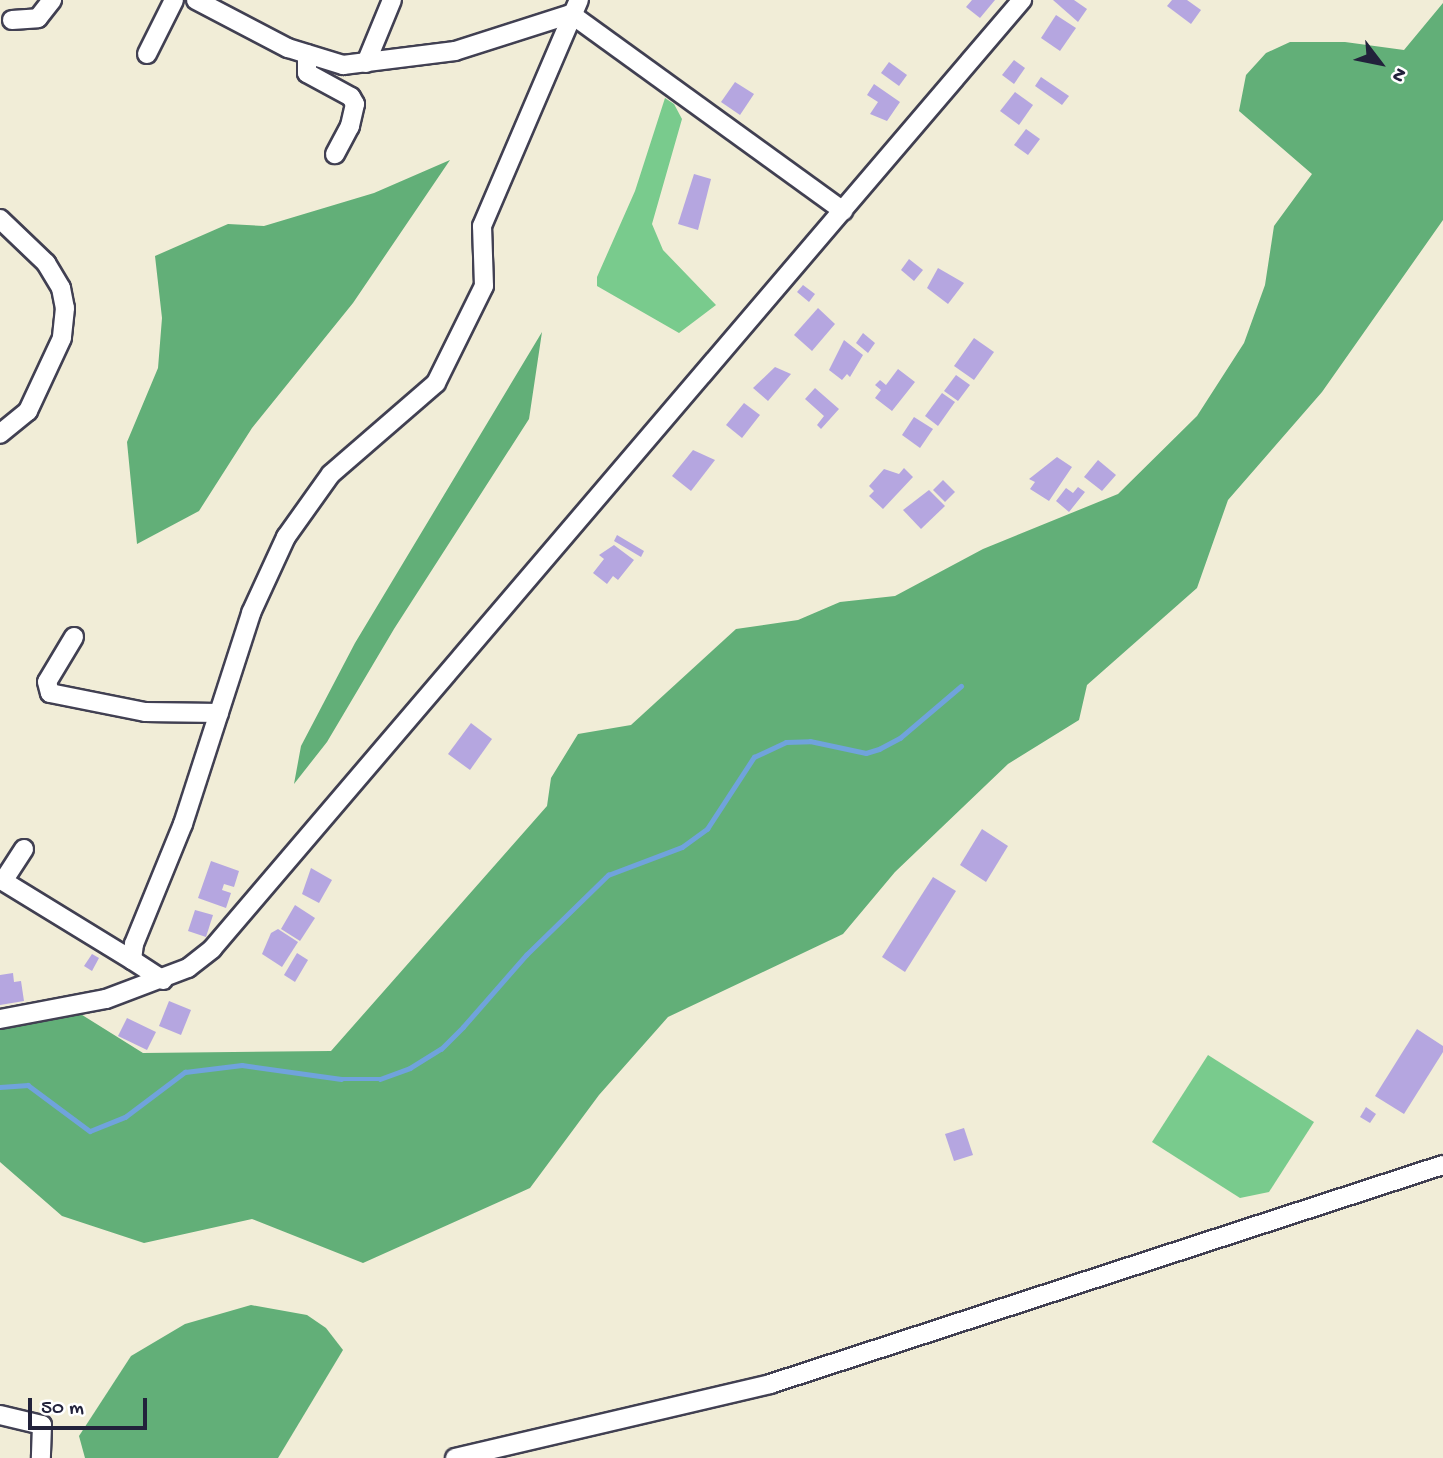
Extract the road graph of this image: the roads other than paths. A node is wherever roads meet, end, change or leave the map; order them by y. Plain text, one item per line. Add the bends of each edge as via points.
1 (52, 0) edge
2 (174, 0) edge
3 (196, 0) edge
4 (392, 0) edge
5 (1022, 0) edge
6 (575, 7) edge
7 (12, 20) dead end
8 (147, 54) dead end
9 (307, 54) junction
10 (366, 63) junction
11 (335, 154) dead end
12 (843, 211) junction
13 (0, 219) edge
14 (0, 434) edge
15 (74, 638) dead end
16 (219, 713) junction
17 (24, 849) dead end
18 (132, 960) junction
19 (163, 980) junction
20 (0, 1019) edge
21 (1443, 1164) edge
22 (0, 1415) edge
23 (41, 1458) edge
24 (455, 1458) edge

1 - 7 street via 38,18
2 - 8 street
3 - 9 street
4 - 10 street
5 - 12 street
6 - 10 street via 455,51
6 - 12 street
6 - 16 street via 482,226 484,286 436,383 331,474 286,537 251,613
9 - 10 street via 343,65
9 - 11 street via 307,73 351,97 355,104 350,126
12 - 19 street via 246,914 188,968
13 - 14 street via 46,263 61,288 65,308 62,338 28,411
15 - 16 street via 47,682 50,693 145,712
16 - 18 street
17 - 18 street via 3,881
18 - 19 street
19 - 20 street via 106,999
21 - 24 street via 770,1384
22 - 23 street via 42,1425

